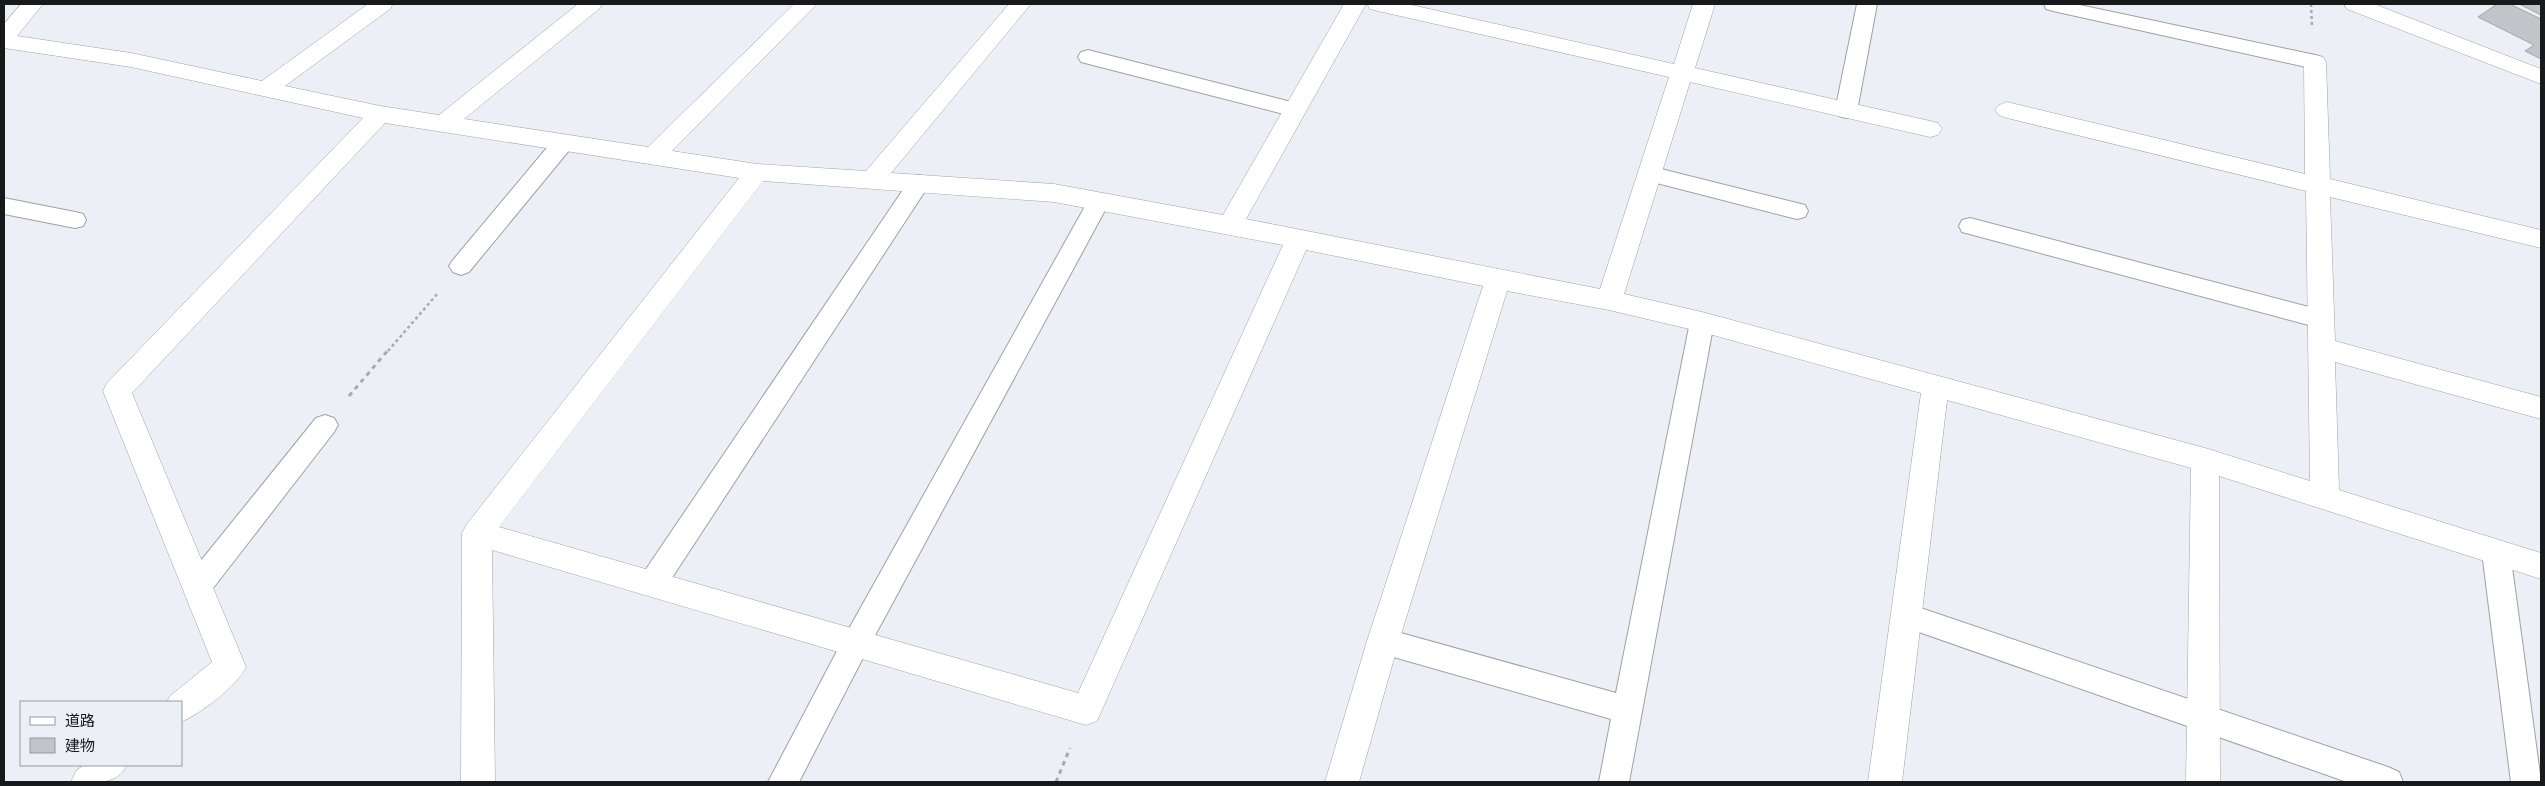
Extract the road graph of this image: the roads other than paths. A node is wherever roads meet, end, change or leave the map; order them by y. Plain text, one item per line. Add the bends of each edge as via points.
1 (32, 4) edge
2 (382, 4) edge
3 (591, 4) edge
4 (806, 4) edge
5 (1020, 4) edge
6 (1355, 4) edge
7 (1378, 4) edge
8 (1704, 4) edge
9 (1867, 4) edge
10 (2355, 4) edge
11 (2053, 5) dead end
12 (4, 39) edge
13 (1088, 57) dead end
14 (2315, 62) joint
15 (1681, 73) junction
16 (2541, 77) edge
17 (266, 89) junction
18 (1295, 110) junction
19 (2007, 110) dead end
20 (1846, 111) junction
21 (380, 114) junction
22 (444, 123) junction
23 (1930, 129) dead end
24 (563, 143) junction
25 (654, 155) junction
26 (757, 172) junction
27 (1649, 174) junction
28 (872, 180) junction
29 (919, 183) junction
30 (2317, 183) junction
31 (1098, 201) junction
32 (4, 206) edge
33 (1798, 211) dead end
34 (75, 220) dead end
35 (1230, 225) junction
36 (1970, 226) dead end
37 (2541, 238) edge
38 (1298, 239) junction
39 (461, 266) road end
40 (1498, 280) junction
41 (1609, 300) junction
42 (2320, 319) junction
43 (1702, 322) junction
44 (2321, 348) junction
45 (1935, 387) junction
46 (2541, 408) edge
47 (324, 425) road end
48 (2205, 460) junction
49 (2325, 496) junction
50 (477, 533) junction
51 (2496, 552) junction
52 (2541, 566) edge
53 (652, 584) junction
54 (197, 587) junction
55 (1906, 615) junction
56 (1383, 642) junction
57 (856, 643) junction
58 (182, 706) edge
59 (1628, 710) junction
60 (2203, 718) junction
61 (109, 766) edge
62 (88, 782) edge
63 (478, 782) edge
64 (783, 782) edge
65 (1342, 782) edge
66 (1614, 782) edge
67 (1885, 782) edge
68 (2202, 782) edge
69 (2388, 782) edge
70 (2526, 782) edge

1 - 12 street
2 - 17 street
3 - 22 street
4 - 25 street
5 - 28 street
6 - 18 street
7 - 15 street
8 - 15 street
9 - 20 lane
10 - 16 street
11 - 14 lane
12 - 17 street via 131,60
13 - 18 lane
14 - 30 street
15 - 20 street
15 - 27 street
17 - 21 street
18 - 35 street
19 - 30 street
20 - 23 street
21 - 22 street
21 - 54 street via 117,391
22 - 24 street
24 - 25 street
24 - 39 lane
25 - 26 street
26 - 28 street
26 - 50 street
27 - 33 lane
27 - 41 street
28 - 29 street
29 - 31 street via 1054,193
29 - 53 lane
30 - 37 street
30 - 42 street
31 - 35 street
31 - 57 lane
32 - 34 lane
35 - 38 street
36 - 42 lane
38 - 40 street
38 - 57 street via 1086,710
40 - 41 street
40 - 56 street
41 - 43 street
42 - 44 street
43 - 45 street
43 - 59 lane
44 - 46 street
44 - 49 street
45 - 48 street
45 - 55 street
47 - 54 lane
48 - 49 street
48 - 60 street
49 - 51 street
50 - 53 street
50 - 63 street
51 - 52 street
51 - 70 lane
53 - 57 street
54 - 58 street via 230,667
55 - 60 lane
55 - 67 street
56 - 59 lane
56 - 65 street
57 - 64 lane
59 - 66 lane
60 - 68 street
60 - 69 lane
61 - 62 street

